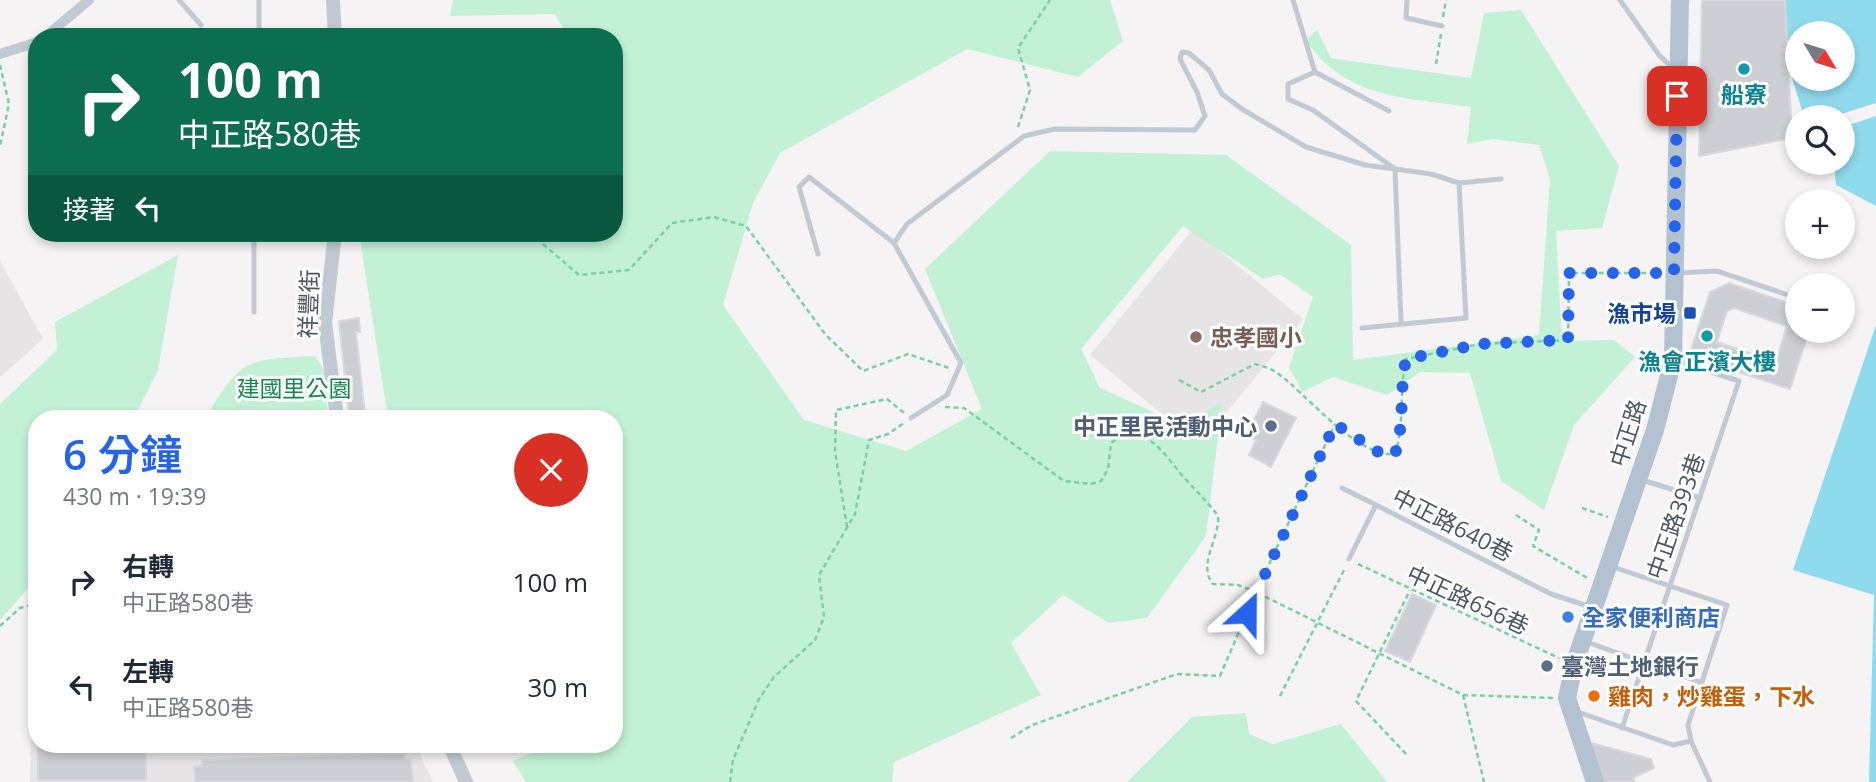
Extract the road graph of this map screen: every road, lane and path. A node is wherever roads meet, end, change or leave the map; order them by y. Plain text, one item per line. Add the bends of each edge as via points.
1 (89, 0) edge
2 (179, 0) edge
3 (259, 0) edge
4 (333, 0) edge
5 (1050, 0) edge
6 (1293, 0) edge
7 (1407, 0) edge
8 (1620, 0) edge
9 (1680, 0) edge
10 (201, 25) dead end
11 (1442, 26) dead end
12 (56, 28) edge
13 (260, 28) edge
14 (335, 28) edge
15 (28, 45) edge
16 (0, 54) edge
17 (0, 65) edge
18 (1315, 72) junction
19 (1678, 72) junction
20 (1389, 111) dead end
21 (1016, 133) dead end
22 (0, 146) edge
23 (1395, 169) junction
24 (1502, 179) dead end
25 (1459, 183) junction
26 (254, 242) edge
27 (334, 242) edge
28 (540, 242) edge
29 (894, 243) junction
30 (818, 254) dead end
31 (1674, 273) junction
32 (1785, 294) edge
33 (254, 312) dead end
34 (1401, 323) junction
35 (1362, 328) dead end
36 (1673, 360) junction
37 (958, 371) junction
38 (1180, 380) dead end
39 (930, 406) junction
40 (336, 410) edge
41 (911, 418) junction
42 (1335, 424) junction
43 (1638, 479) junction
44 (1342, 488) dead end
45 (1700, 498) junction
46 (1376, 505) junction
47 (1582, 508) dead end
48 (1516, 516) dead end
49 (1623, 521) junction
50 (847, 527) junction
51 (1349, 559) junction
52 (1608, 565) junction
53 (1601, 586) junction
54 (1669, 588) junction
55 (1410, 590) junction
56 (1256, 592) junction
57 (28, 606) edge
58 (1594, 608) junction
59 (1320, 621) junction
60 (0, 626) edge
61 (1582, 641) junction
62 (1379, 652) junction
63 (1644, 661) junction
64 (1574, 665) junction
65 (1700, 681) junction
66 (1463, 695) junction
67 (1280, 696) dead end
68 (1568, 704) junction
69 (1622, 728) junction
70 (1011, 738) dead end
71 (1691, 741) junction
72 (453, 753) edge
73 (1406, 754) dead end
74 (466, 782) edge
75 (730, 782) edge
76 (1484, 782) edge
77 (1595, 782) edge
78 (1710, 782) edge

1 - 12 street
2 - 10 lane
3 - 13 lane
4 - 14 street
5 - 21 path via 1018,48 1030,90
6 - 18 lane
7 - 11 lane via 1406,18
8 - 19 lane via 1659,55
9 - 19 main road, 中正路
15 - 16 street
17 - 22 path via 9,104
18 - 20 lane
18 - 23 lane via 1288,84 1288,99 1313,110
19 - 31 main road, 中正路
23 - 25 lane
23 - 29 lane via 1307,147 1222,94 1209,70 1182,52 1180,59 1205,116 1195,130 1055,130 1024,136 907,224
23 - 34 lane
24 - 25 lane
25 - 34 lane via 1466,317
26 - 33 lane
27 - 40 street, 祥豐街 via 326,323
28 - 37 path via 579,275 629,270 673,223 714,217 746,226 825,334 863,371 908,354
29 - 30 lane via 809,177 799,187
29 - 37 lane via 961,363
31 - 32 lane via 1717,271
31 - 36 main road, 中正路
31 - 42 path via 1569,273 1568,340 1480,344 1406,359 1395,454 1383,455
34 - 35 lane
36 - 43 main road, 中正路
36 - 45 lane, 中正路393巷 via 1739,381
37 - 39 lane via 947,395
38 - 42 path via 1201,392 1255,364 1275,371
39 - 41 lane
39 - 56 path via 964,408 1064,481 1101,481 1108,470 1111,443 1121,436 1136,435 1160,445 1218,516 1219,529 1206,565 1209,581
41 - 50 path via 888,434 869,440 855,514
41 - 50 path via 887,399 836,410 835,451
42 - 56 path
43 - 45 lane
43 - 49 main road, 中正路
44 - 46 lane
45 - 54 lane, 中正路393巷
46 - 51 lane, 中正路640巷
46 - 58 lane, 中正路640巷 via 1551,594
47 - 49 path
48 - 53 path via 1539,530 1533,546
49 - 52 main road, 中正路
50 - 75 path via 819,575 824,617 815,640 774,677 759,699 733,760
51 - 55 path, 中正路656巷
51 - 59 path
52 - 53 main road, 中正路
52 - 54 lane
53 - 58 main road, 中正路
54 - 63 lane, 中正路393巷
54 - 65 lane via 1727,605
55 - 62 path
55 - 64 path, 中正路656巷
56 - 59 path
56 - 70 path via 1220,676 1178,674 1032,725
57 - 60 path
58 - 61 main road, 中正路
59 - 62 path
59 - 67 path
61 - 63 lane
61 - 64 main road, 中正路
62 - 66 path
62 - 73 path via 1356,701
63 - 65 lane
63 - 69 lane, 中正路393巷
64 - 68 main road, 中正路
65 - 71 lane via 1688,725
66 - 68 path
66 - 76 path
68 - 69 lane
68 - 77 main road
69 - 71 lane via 1673,745
71 - 78 lane
72 - 74 street

